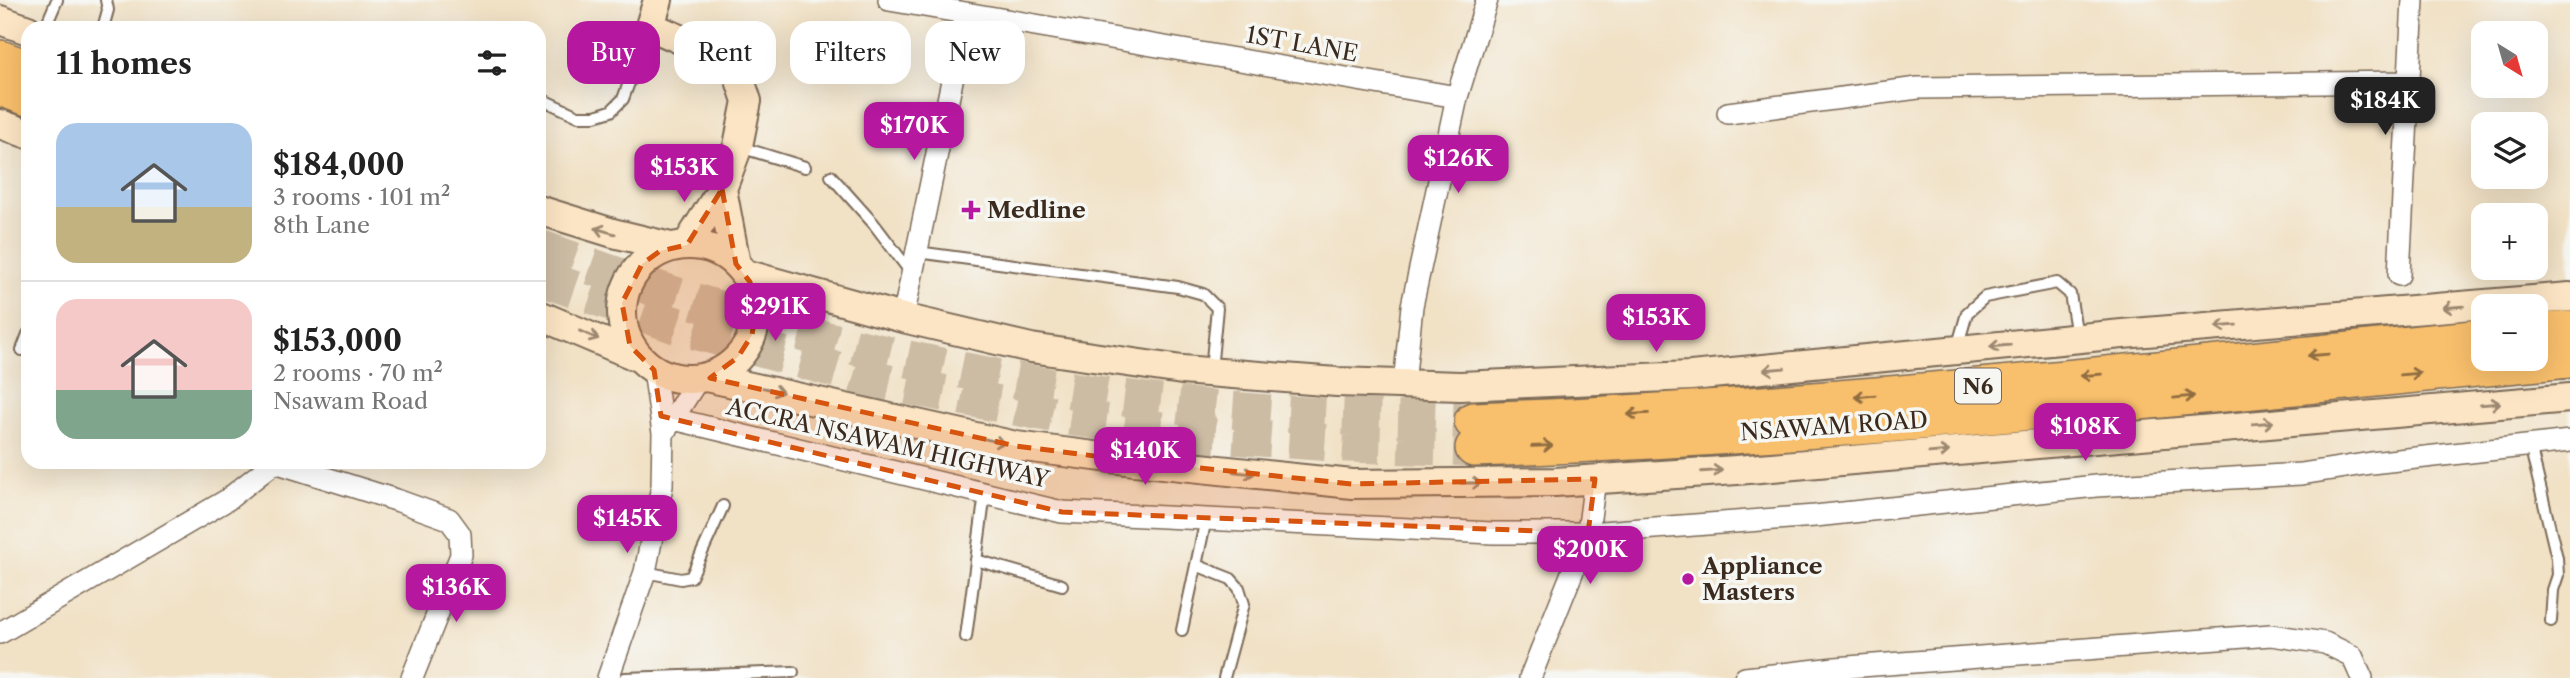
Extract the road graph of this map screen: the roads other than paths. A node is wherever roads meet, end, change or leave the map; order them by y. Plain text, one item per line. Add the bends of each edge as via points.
1 (57, 0) edge
2 (106, 0) edge
3 (889, 0) edge
4 (1487, 0) edge
5 (2413, 0) edge
6 (654, 13) edge
7 (966, 13) junction
8 (0, 20) edge
9 (48, 21) edge
10 (105, 21) edge
11 (21, 28) edge
12 (0, 59) edge
13 (21, 66) edge
14 (2409, 82) junction
15 (0, 87) edge
16 (21, 94) edge
17 (1457, 97) junction
18 (546, 101) edge
19 (1728, 113) dead end
20 (0, 124) edge
21 (21, 132) edge
22 (738, 146) junction
23 (805, 167) dead end
24 (831, 176) dead end
25 (722, 189) junction
26 (546, 212) edge
27 (679, 246) junction
28 (917, 252) junction
29 (741, 269) junction
30 (912, 274) junction
31 (2399, 275) dead end
32 (2570, 297) edge
33 (546, 318) edge
34 (903, 318) junction
35 (2570, 330) edge
36 (2548, 332) edge
37 (2078, 338) junction
38 (2471, 339) edge
39 (1956, 350) junction
40 (2570, 359) edge
41 (2548, 361) edge
42 (646, 363) junction
43 (2471, 369) edge
44 (1211, 372) junction
45 (702, 378) junction
46 (1404, 384) junction
47 (2570, 398) edge
48 (666, 423) junction
49 (2570, 441) edge
50 (2530, 445) junction
51 (266, 469) edge
52 (297, 469) edge
53 (1595, 479) junction
54 (985, 493) junction
55 (723, 506) dead end
56 (1206, 519) junction
57 (1588, 533) junction
58 (976, 561) junction
59 (1196, 565) junction
60 (645, 572) junction
61 (1062, 585) dead end
62 (2551, 621) dead end
63 (1182, 630) dead end
64 (0, 633) edge
65 (966, 637) dead end
66 (793, 672) dead end
67 (412, 678) edge
68 (608, 678) edge
69 (625, 678) edge
70 (1224, 678) edge
71 (1530, 678) edge
72 (1745, 678) edge
73 (2362, 678) edge

1 - 9 lane
2 - 10 lane
3 - 7 street, 1ST LANE
4 - 17 street
5 - 14 street
6 - 18 lane via 623,99 611,111 578,116
6 - 22 main road via 738,75 747,101
7 - 17 street, 1ST LANE
7 - 28 street
8 - 11 main road
12 - 13 highway
14 - 19 street via 1918,88
14 - 31 street
15 - 16 highway
17 - 46 street via 1412,306
20 - 21 main road
22 - 23 lane
22 - 25 main road
24 - 30 lane
25 - 27 main road
25 - 29 main road
27 -> 26 main road via 613,233
27 - 29 main road via 705,246
27 - 42 main road via 660,251 642,264 622,303 622,325 631,346
28 - 30 street
28 - 44 lane via 1203,293 1217,309
29 - 34 main road
29 - 45 main road via 750,282 756,308 752,335 738,358
30 - 34 street
32 -> 37 main road
33 -> 42 main road
34 - 44 main road via 1031,348
35 - 36 highway
37 -> 39 main road
37 - 39 lane via 2070,294 2057,283 1985,296 1967,313
38 -> 43 highway, NSAWAM ROAD / N6 via 1473,435 1681,438 2079,407
39 -> 46 main road via 1691,376 1553,384
41 -> 40 highway, NSAWAM ROAD / N6
42 - 45 main road via 668,376
42 - 48 street
44 - 46 main road
45 - 48 street
45 -> 53 main road via 1016,446 1134,461 1352,484
53 -> 47 main road
48 - 54 street, ACCRA NSAWAM HIGHWAY
48 - 60 street via 662,486
49 - 50 street, ACCRA NSAWAM HIGHWAY
50 - 57 street, ACCRA NSAWAM HIGHWAY via 2301,474 2096,486 1815,516
50 - 62 lane via 2557,558
51 - 64 street via 227,500
52 - 67 street via 449,519 460,534 461,555
53 - 57 street
54 - 56 street, ACCRA NSAWAM HIGHWAY via 1062,512
54 - 58 lane
55 - 60 lane via 691,577
56 - 57 street, ACCRA NSAWAM HIGHWAY
56 - 59 lane
57 - 71 street
58 - 61 lane
58 - 65 lane
59 - 63 lane
59 - 70 lane via 1231,579 1244,604
60 - 68 street
66 - 69 lane
72 - 73 street via 2271,635 2325,643 2352,656

